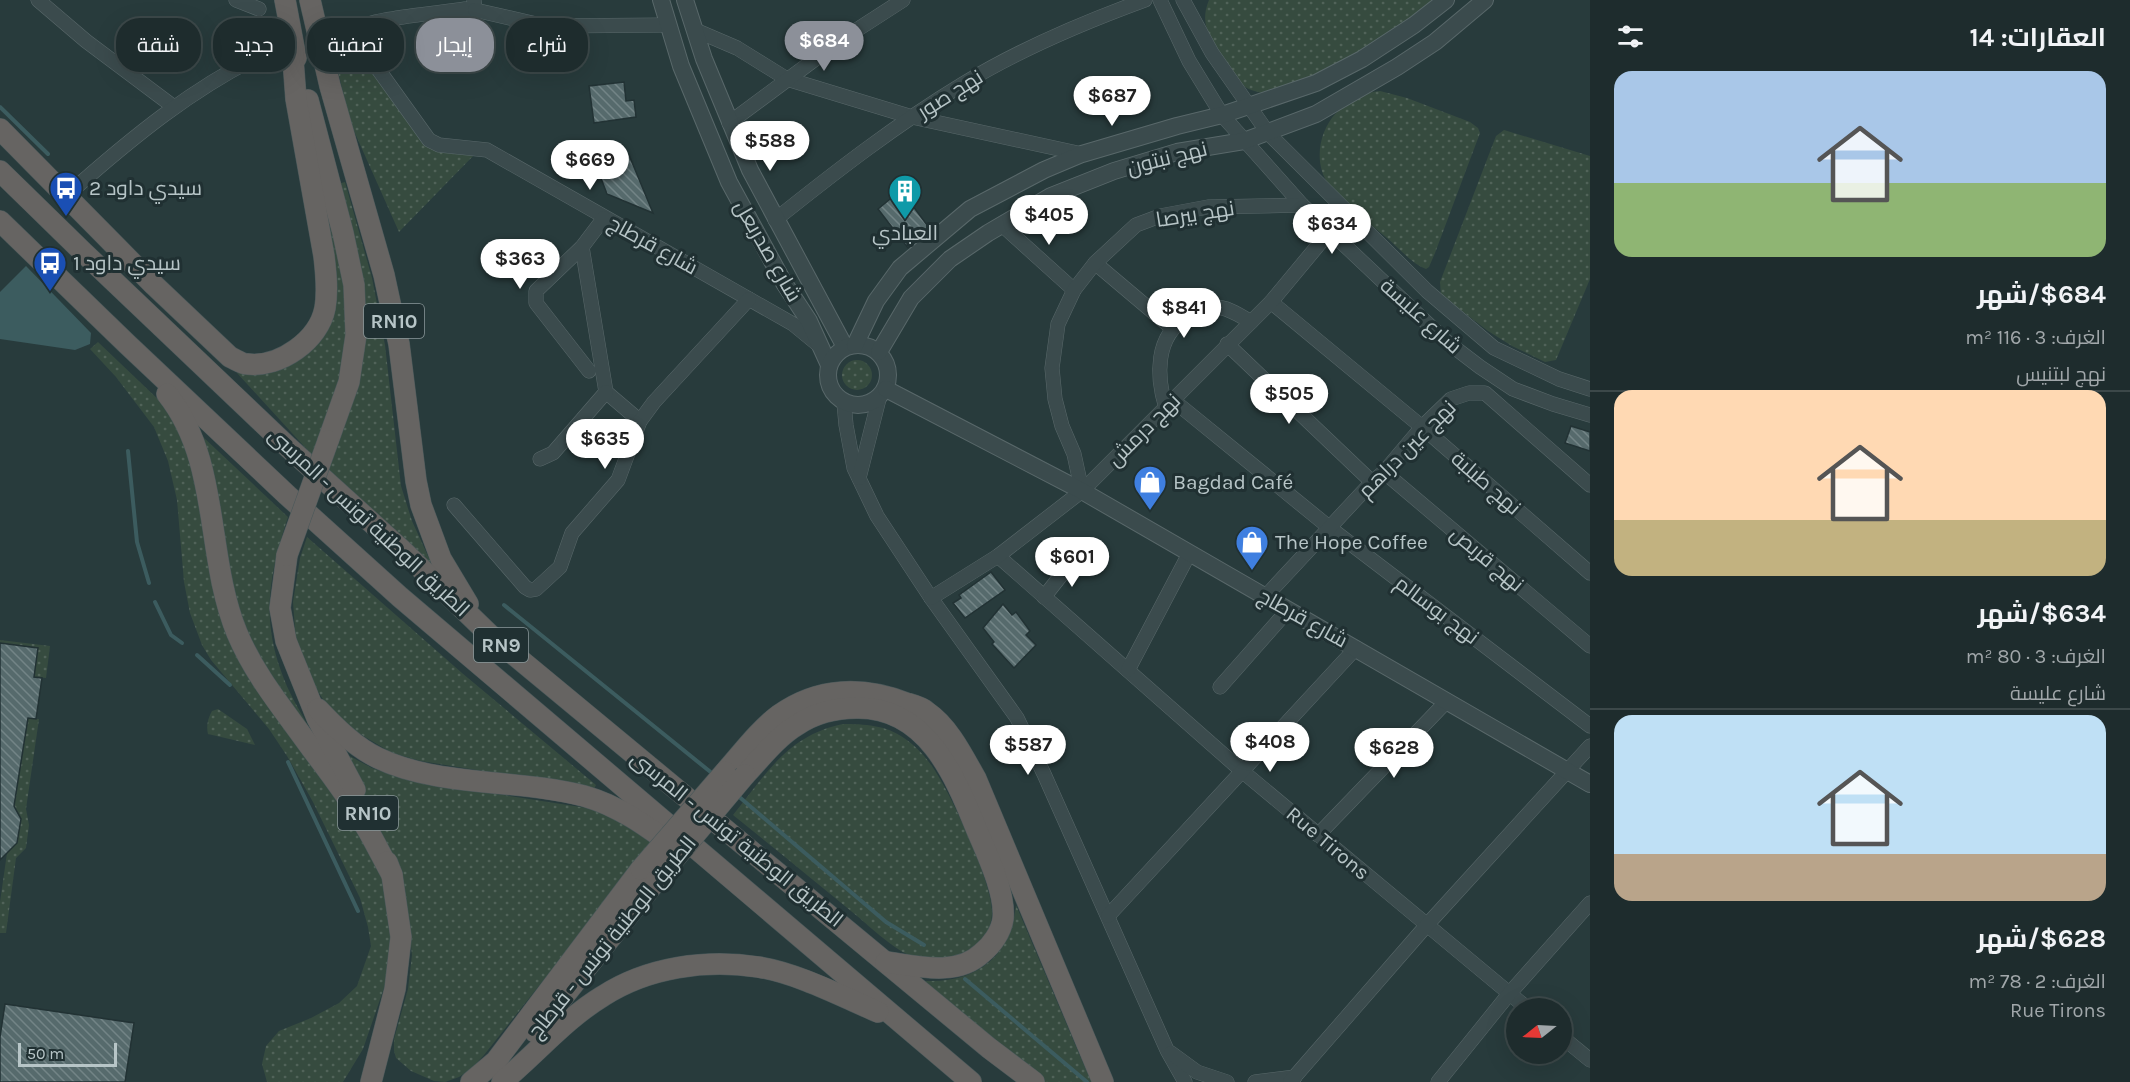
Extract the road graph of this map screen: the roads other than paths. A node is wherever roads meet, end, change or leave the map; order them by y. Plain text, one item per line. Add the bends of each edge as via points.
1 (38, 0) edge
2 (236, 0) edge
3 (285, 0) edge
4 (310, 0) edge
5 (661, 0) edge
6 (685, 0) edge
7 (903, 0) edge
8 (1144, 0) edge
9 (1160, 0) edge
10 (1183, 0) edge
11 (1446, 0) edge
12 (1485, 0) edge
13 (474, 5) edge
14 (259, 9) dead end
15 (284, 18) edge
16 (669, 25) junction
17 (694, 30) junction
18 (231, 72) edge
19 (289, 72) edge
20 (291, 72) edge
21 (787, 79) junction
22 (174, 107) junction
23 (1249, 107) junction
24 (1222, 115) junction
25 (912, 117) junction
26 (729, 123) junction
27 (0, 129) edge
28 (1268, 133) junction
29 (1244, 141) junction
30 (1082, 154) junction
31 (0, 171) edge
32 (66, 196) junction
33 (1302, 205) junction
34 (604, 218) junction
35 (775, 220) junction
36 (0, 221) edge
37 (1002, 225) junction
38 (1330, 231) junction
39 (582, 247) junction
40 (1095, 263) junction
41 (1074, 290) junction
42 (165, 296) junction
43 (749, 299) junction
44 (1271, 302) junction
45 (1251, 322) junction
46 (1172, 328) junction
47 (127, 344) junction
48 (1227, 344) junction
49 (850, 346) junction
50 (821, 347) junction
51 (879, 352) junction
52 (829, 365) junction
53 (589, 371) dead end
54 (1590, 388) edge
55 (606, 392) junction
56 (882, 394) junction
57 (844, 403) junction
58 (1170, 404) junction
59 (1590, 415) edge
60 (640, 422) junction
61 (1422, 428) junction
62 (288, 447) junction
63 (540, 459) dead end
64 (1384, 472) junction
65 (859, 478) junction
66 (1372, 482) junction
67 (1590, 485) edge
68 (1082, 492) junction
69 (454, 505) dead end
70 (1330, 528) junction
71 (1188, 554) junction
72 (998, 556) junction
73 (1074, 559) dead end
74 (1590, 573) edge
75 (1044, 597) junction
76 (1265, 597) junction
77 (932, 598) junction
78 (1288, 610) junction
79 (489, 634) junction
80 (1590, 646) edge
81 (1356, 648) junction
82 (1128, 670) junction
83 (301, 683) junction
84 (1220, 687) dead end
85 (1447, 701) junction
86 (1590, 726) edge
87 (1590, 746) edge
88 (1242, 771) junction
89 (1569, 772) junction
90 (735, 774) junction
91 (1590, 784) edge
92 (1318, 835) junction
93 (392, 875) junction
94 (649, 875) junction
95 (740, 884) junction
96 (1590, 903) edge
97 (1108, 915) junction
98 (1426, 926) junction
99 (886, 962) junction
100 (1062, 981) junction
101 (1509, 994) junction
102 (1514, 998) edge
103 (898, 1021) junction
104 (1572, 1045) edge
105 (1167, 1050) junction
106 (1590, 1060) edge
107 (1292, 1079) edge
108 (371, 1082) edge
109 (471, 1082) edge
110 (491, 1082) edge
111 (502, 1082) edge
112 (971, 1082) edge
113 (1034, 1082) edge
114 (1103, 1082) edge
115 (1117, 1082) edge
116 (1185, 1082) edge
117 (1227, 1082) edge
118 (1255, 1082) edge
119 (1438, 1082) edge

1 - 22 street via 94,48
2 - 14 street
3 - 15 highway, RN10
4 - 79 highway, RN10 via 330,86 384,275 399,344 421,505 441,559
5 - 16 street, شارع صدربعل
6 - 17 street, شارع صدربعل
7 - 21 street
8 - 25 street, نهج صور via 1031,47 963,83
9 - 24 street, شارع عليسة via 1189,61
10 - 23 street, شارع عليسة via 1212,54
11 - 23 street, نهج نبتون via 1362,59 1316,83
12 - 28 street, نهج نبتون via 1436,42 1397,67 1316,114
13 - 16 street via 545,26
13 - 34 street, شارع قرطاج via 371,23 352,29 348,36 378,69 429,140 439,145 487,150
16 - 50 street, شارع صدربعل via 681,66 729,182
17 - 21 street via 737,48
17 - 26 street, شارع صدربعل
18 - 22 street
19 - 42 highway via 327,282 325,310 313,334 279,359 245,364 230,357
20 - 83 highway, RN10, bridge via 343,233 354,285 356,336 349,382 287,555 280,608 286,641
21 - 25 street
21 - 26 street
22 - 32 street
23 - 24 street, نهج نبتون
23 - 28 street, شارع عليسة
24 - 29 street, شارع عليسة
24 - 30 street, نهج نبتون
25 - 30 street
25 - 35 street, نهج صور
26 - 35 street, شارع صدربعل
27 - 32 highway
28 - 29 street, نهج نبتون
28 - 54 street, شارع عليسة via 1472,331 1525,364
29 - 33 street, شارع عليسة
29 - 37 street, نهج نبتون via 1177,152 1114,171 1051,196
30 - 49 street, نهج نبتون via 970,209 943,230 887,284
31 - 62 highway, الطريق الوطنية تونس - المرسى / RN9
32 - 42 highway
33 - 38 street, شارع عليسة
33 - 40 street, نهج بيرصا via 1208,207 1160,216 1136,225
34 - 39 street
34 - 43 street, شارع قرطاج
35 - 49 street, شارع صدربعل
36 - 47 highway, الطريق الوطنية تونس - المرسى / RN9
37 - 41 street
37 - 51 street, نهج نبتون via 950,259 925,282
38 - 44 street, نهج درمش
38 - 59 street, شارع عليسة via 1446,341 1480,367 1513,389
39 - 53 street via 536,291 535,297
39 - 55 street
40 - 41 street, نهج بيرصا
40 - 46 street
41 - 68 street, نهج بيرصا via 1058,324 1052,368 1055,399
42 - 62 highway
43 - 50 street, شارع قرطاج via 793,324
43 - 60 street
44 - 45 street, نهج درمش
44 - 61 street, نهج طبلبة
45 - 46 street via 1221,307 1208,307
45 - 48 street, نهج درمش
46 - 58 street via 1163,345 1159,368 1162,394
47 - 93 highway via 180,411 194,438 227,600 250,661 365,825
47 - 95 highway, الطريق الوطنية تونس - المرسى / RN9 via 400,597
48 - 58 street, نهج درمش
48 - 66 street
49 - 51 street via 868,346
49 - 52 street
50 - 52 street, شارع صدربعل
51 - 56 street via 889,369
52 - 57 street via 830,387
55 - 60 street
55 - 63 street via 553,453
56 - 57 street via 868,405
56 - 65 street
56 - 68 street, شارع قرطاج
57 - 65 street via 849,445
58 - 68 street, نهج درمش
58 - 70 street, نهج بوسالم
60 - 69 street via 618,480 572,533 560,567 536,589 525,587
61 - 64 street, نهج عين دراهم
61 - 67 street, نهج عين دراهم via 1451,399 1485,393
61 - 74 street, نهج طبلبة
62 - 79 highway, الطريق الوطنية تونس - المرسى / RN9
64 - 66 street, نهج عين دراهم
64 - 80 street, نهج قربص
65 - 77 street via 877,516
66 - 70 street, نهج عين دراهم
68 - 71 street, شارع قرطاج
68 - 72 street, نهج درمش
70 - 76 street, نهج عين دراهم
70 - 86 street, نهج بوسالم
71 - 76 street, شارع قرطاج
71 - 82 street
72 - 75 street, Rue Tirons
72 - 77 street, نهج درمش
73 - 75 street
75 - 82 street, Rue Tirons
76 - 78 street, شارع قرطاج
77 - 97 street via 1017,718
78 - 81 street, شارع قرطاج
78 - 84 street
79 - 99 highway, الطريق الوطنية تونس - المرسى / RN9
81 - 85 street, شارع قرطاج
81 - 88 street
82 - 88 street, Rue Tirons
83 - 93 highway, RN10 via 372,822
83 - 95 highway via 319,710 357,745 378,758 446,777 540,789 602,802 643,823 694,862
85 - 89 street, شارع قرطاج
85 - 92 street
87 - 89 street
88 - 92 street, Rue Tirons
88 - 97 street
89 - 91 street, شارع قرطاج
89 - 98 street
90 - 94 highway, الطريق الوطنية تونس - قرطاج, bridge
90 - 99 highway, الطريق الوطنية تونس - قرطاج via 796,725 841,708 868,708 896,715 920,731 938,751 960,787 999,885 1003,919 996,938 981,955 961,965 934,968
90 - 100 highway via 778,716 801,701 829,692 868,691 927,711 956,745 976,779
92 - 98 street, Rue Tirons
93 - 108 highway, RN10 via 401,937 395,989
94 - 109 highway via 496,1061
94 - 110 highway, الطريق الوطنية تونس - قرطاج via 506,1068
95 - 103 highway, الطريق الوطنية تونس - المرسى / RN9
96 - 101 street
97 - 105 street
98 - 101 street, Rue Tirons
98 - 107 street
99 - 113 highway, الطريق الوطنية تونس - المرسى / RN9
100 - 114 highway
100 - 115 highway
101 - 102 street, Rue Tirons
101 - 119 street
103 - 111 highway via 759,967 686,966 628,983 603,995
103 - 112 highway, الطريق الوطنية تونس - المرسى / RN9
104 - 106 street
105 - 116 street
105 - 117 street via 1197,1071
107 - 118 street

